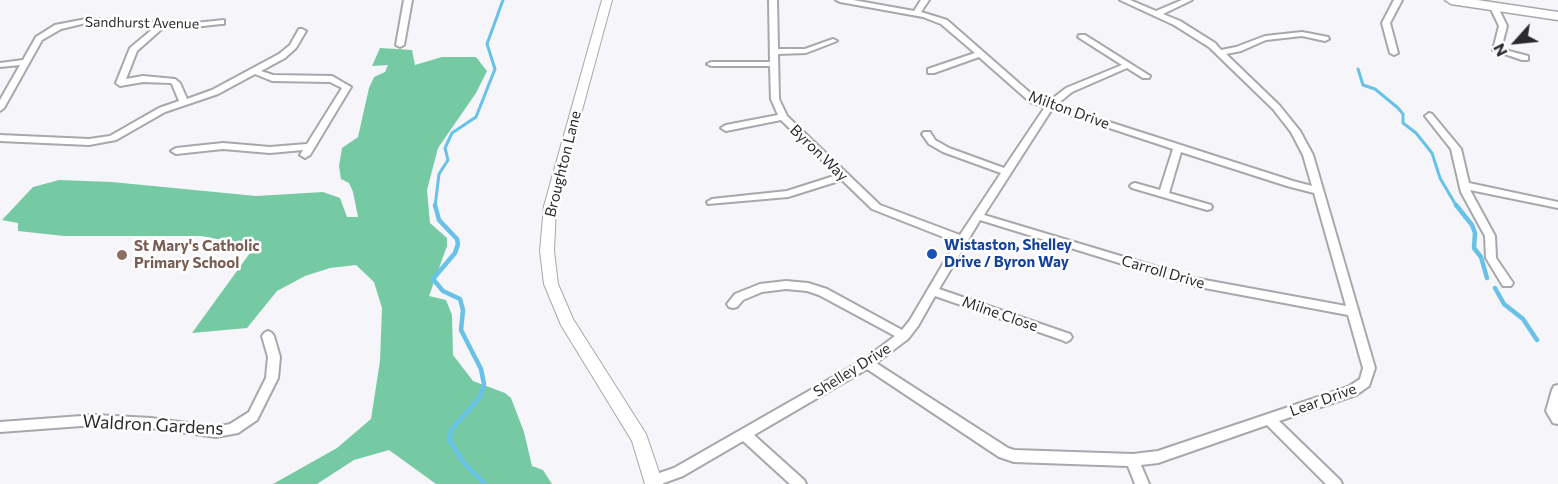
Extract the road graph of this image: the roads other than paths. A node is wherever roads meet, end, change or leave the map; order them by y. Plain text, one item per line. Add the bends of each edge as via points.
1 (408, 0) edge
2 (607, 0) edge
3 (773, 0) edge
4 (840, 0) edge
5 (925, 0) edge
6 (1124, 0) edge
7 (1188, 0) edge
8 (1398, 0) edge
9 (1451, 0) edge
10 (1494, 7) junction
11 (916, 13) junction
12 (1156, 14) junction
13 (1558, 16) edge
14 (221, 22) dead end
15 (162, 25) junction
16 (302, 31) dead end
17 (1320, 36) dead end
18 (1082, 37) dead end
19 (1103, 39) dead end
20 (827, 42) dead end
21 (1092, 43) junction
22 (400, 45) dead end
23 (774, 52) junction
24 (1221, 52) junction
25 (981, 54) junction
26 (1394, 54) dead end
27 (1525, 58) dead end
28 (26, 62) junction
29 (711, 64) dead end
30 (775, 64) junction
31 (0, 65) edge
32 (1128, 65) junction
33 (255, 71) junction
34 (932, 71) dead end
35 (1146, 76) dead end
36 (120, 83) junction
37 (112, 91) dead end
38 (184, 102) junction
39 (1050, 105) junction
40 (0, 108) edge
41 (1429, 116) dead end
42 (783, 117) junction
43 (726, 128) dead end
44 (927, 134) dead end
45 (0, 138) edge
46 (1178, 147) junction
47 (176, 151) dead end
48 (1006, 172) junction
49 (843, 176) junction
50 (1464, 185) junction
51 (1135, 186) dead end
52 (1318, 191) junction
53 (1164, 194) junction
54 (712, 201) dead end
55 (1558, 204) edge
56 (1207, 207) dead end
57 (977, 216) junction
58 (962, 240) junction
59 (1507, 283) dead end
60 (933, 291) junction
61 (735, 298) dead end
62 (1353, 312) junction
63 (268, 336) dead end
64 (904, 336) junction
65 (1066, 337) dead end
66 (867, 363) junction
67 (1558, 390) edge
68 (1269, 419) junction
69 (1558, 420) edge
70 (0, 427) edge
71 (744, 434) junction
72 (1133, 460) junction
73 (654, 482) edge
74 (800, 484) edge
75 (1142, 484) edge
76 (1335, 484) edge

1 - 22 street
2 - 73 street, Broughton Lane via 550,206 548,259 551,284 566,321 640,439
3 - 23 street, Byron Way
4 - 11 street, Milton Drive
5 - 11 street
6 - 12 street, Lear Drive
7 - 12 street
8 - 26 street via 1386,23
9 - 10 main road
10 - 13 main road
10 - 27 street via 1503,26 1497,50
11 - 25 street, Milton Drive via 949,25
12 - 24 street, Lear Drive
14 - 15 street, Sandhurst Avenue
15 - 28 street, Sandhurst Avenue via 72,23 43,35
15 - 36 street via 134,50
16 - 33 street via 290,50
17 - 24 street via 1265,38
18 - 21 street
19 - 21 street
20 - 23 street via 806,51
21 - 32 street
23 - 30 street, Byron Way
24 - 52 street, Lear Drive via 1295,131 1308,155
25 - 34 street
25 - 39 street, Milton Drive via 1024,94
28 - 31 street
28 - 40 street, Sandhurst Avenue
29 - 30 street
30 - 42 street, Byron Way via 776,99
32 - 35 street
32 - 39 street via 1069,90
33 - 38 street via 215,92
33 - 47 street via 272,78 332,79 346,87 307,152 223,146
36 - 37 street
36 - 38 street via 172,81
38 - 45 street via 156,113 126,133 100,142
39 - 46 street, Milton Drive
39 - 48 street, Shelley Drive
41 - 50 street via 1456,149
42 - 43 street
42 - 49 street, Byron Way
44 - 48 street via 946,150
46 - 52 street, Milton Drive
46 - 53 street
48 - 57 street, Shelley Drive
49 - 54 street via 789,194
49 - 58 street, Byron Way via 883,212
50 - 55 street
50 - 59 street via 1487,227 1495,268
51 - 53 street
52 - 62 street, Lear Drive
53 - 56 street
57 - 58 street, Shelley Drive
57 - 62 street, Carroll Drive via 1194,282
58 - 60 street, Shelley Drive
60 - 64 street, Shelley Drive
60 - 65 street, Milne Close
61 - 64 street via 772,286 807,287
62 - 68 street, Lear Drive via 1369,368 1365,382 1352,391
63 - 70 street, Waldron Gardens via 274,371 253,416 233,429 216,432 95,420
64 - 66 street, Shelley Drive
66 - 71 street, Shelley Drive
66 - 72 street, Lear Drive via 1008,455
67 - 69 street via 1552,411
68 - 72 street, Lear Drive via 1158,457
68 - 76 street
71 - 73 street, Shelley Drive
71 - 74 street
72 - 75 street

